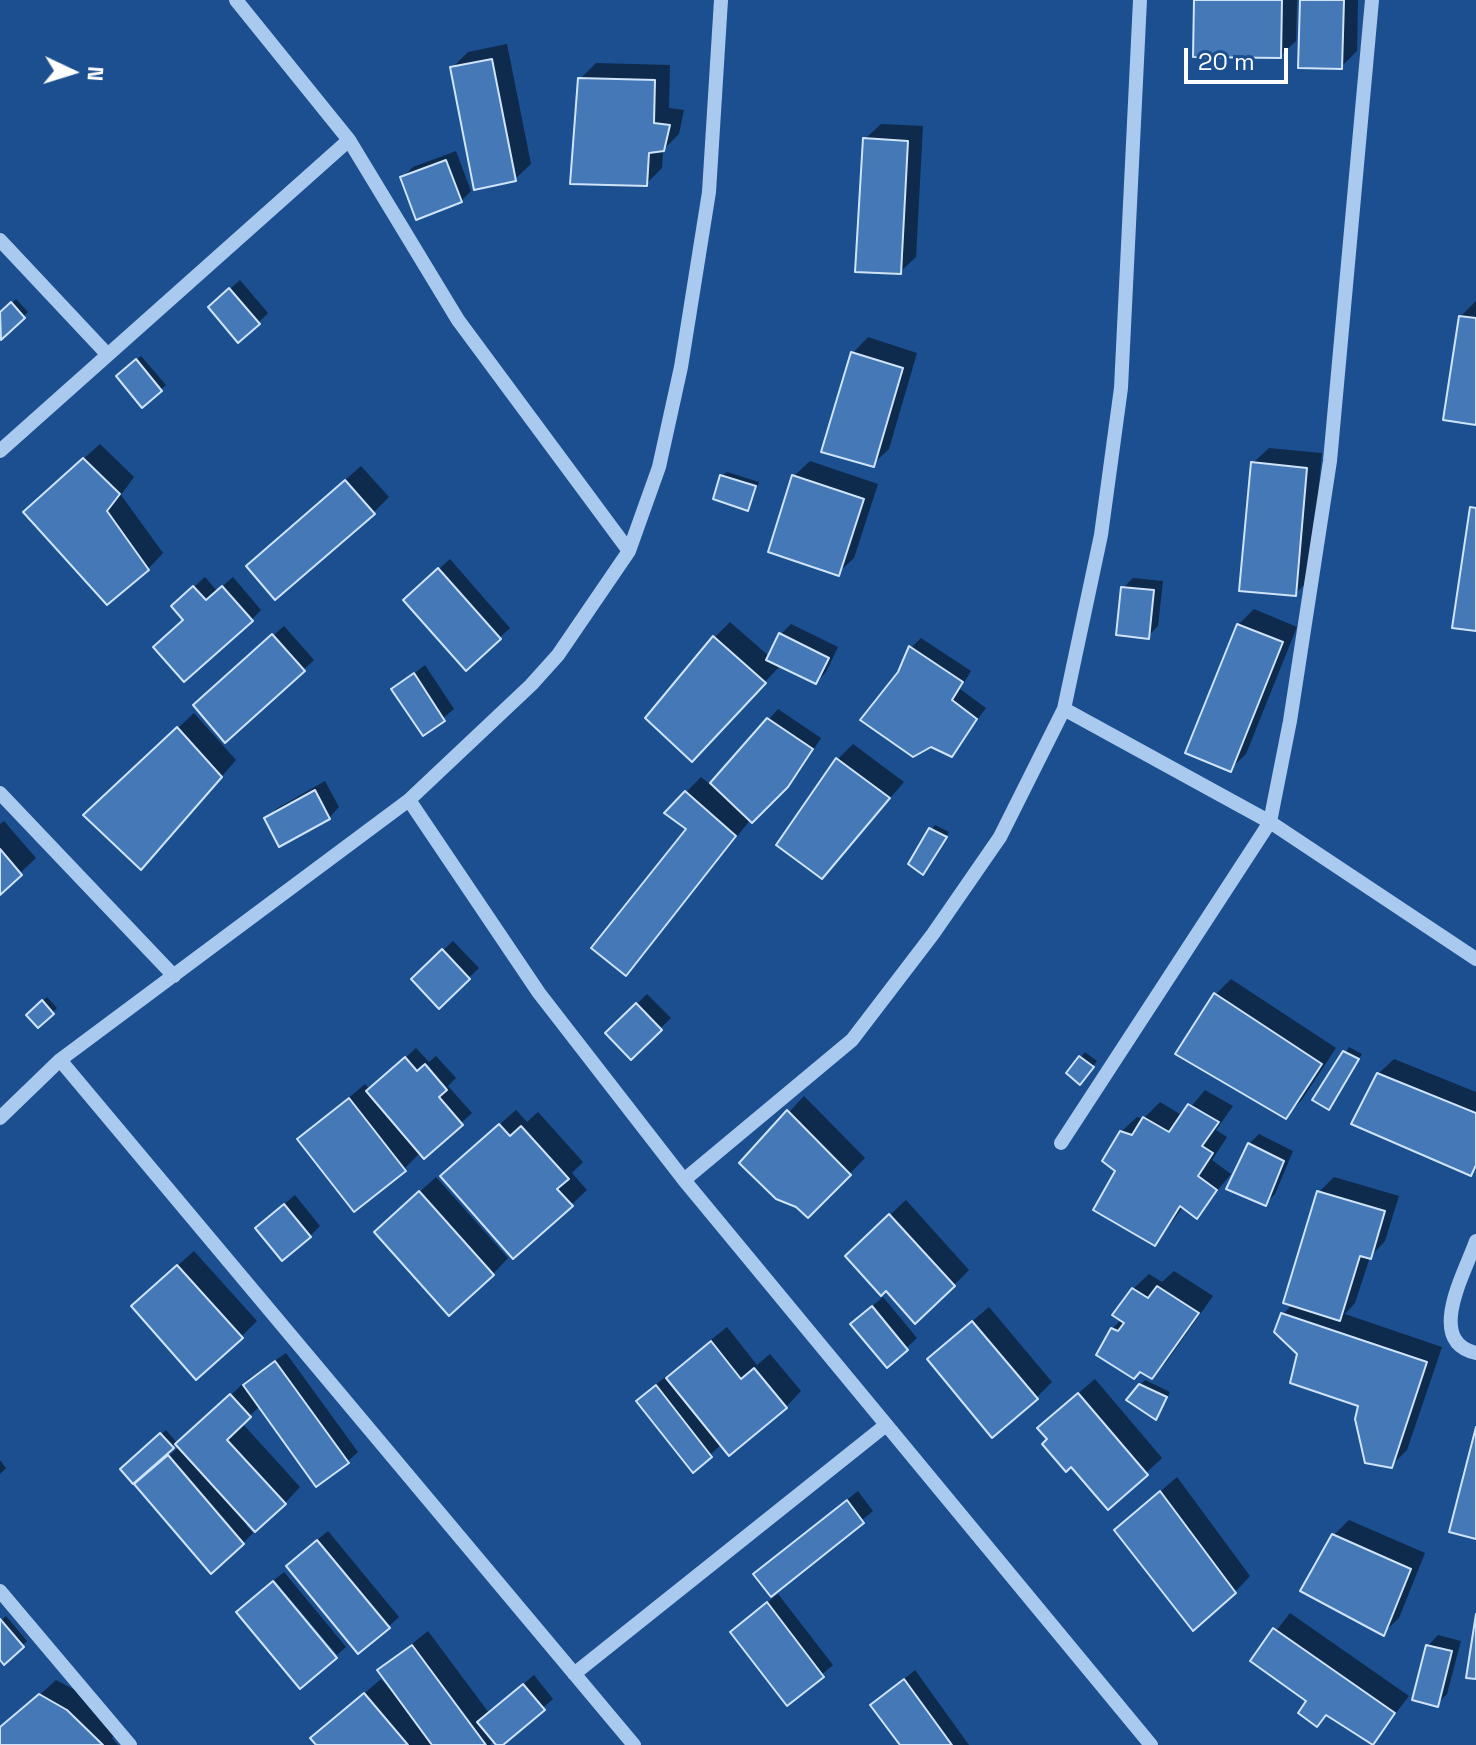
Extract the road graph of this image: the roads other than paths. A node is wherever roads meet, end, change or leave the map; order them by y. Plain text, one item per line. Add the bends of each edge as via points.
1 (236, 0) edge
2 (721, 0) edge
3 (1140, 0) edge
4 (1372, 0) edge
5 (349, 140) junction
6 (0, 240) edge
7 (107, 354) junction
8 (0, 451) edge
9 (629, 551) junction
10 (1064, 709) junction
11 (0, 793) edge
12 (409, 800) junction
13 (1270, 822) junction
14 (1476, 959) edge
15 (174, 976) junction
16 (60, 1060) junction
17 (0, 1118) edge
18 (1061, 1143) dead end
19 (684, 1180) junction
20 (1476, 1241) edge
21 (1476, 1353) edge
22 (886, 1425) junction
23 (0, 1591) edge
24 (574, 1674) junction
25 (130, 1745) edge
26 (634, 1745) edge
27 (1151, 1745) edge

1 - 5 street
2 - 9 street via 709,192 681,367 659,467
3 - 10 street via 1121,388 1101,535
4 - 13 street via 1330,461
5 - 7 street
5 - 9 street via 458,320
6 - 7 street
7 - 8 street
9 - 12 street via 558,655
10 - 13 street
10 - 19 street via 1000,837 852,1040
11 - 15 street
12 - 15 street
12 - 19 street via 539,993
13 - 14 street
13 - 18 street
15 - 16 street
16 - 17 street
16 - 24 street
19 - 22 street
20 - 21 street via 1450,1320 1451,1337 1464,1351
22 - 24 street
22 - 27 street
23 - 25 street
24 - 26 street

